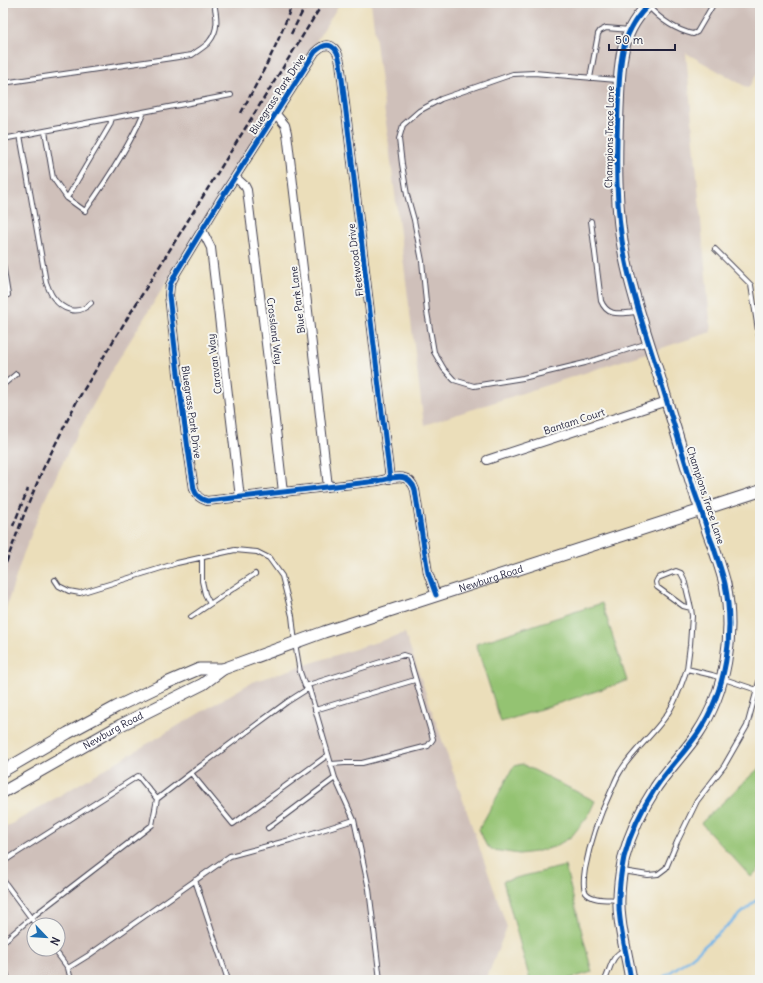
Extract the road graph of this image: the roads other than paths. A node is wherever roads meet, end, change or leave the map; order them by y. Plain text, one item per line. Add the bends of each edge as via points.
1 (214, 3) edge
2 (714, 3) edge
3 (649, 5) edge
4 (630, 30) junction
5 (328, 45) joint
6 (590, 78) junction
7 (619, 80) junction
8 (3, 83) edge
9 (231, 95) dead end
10 (144, 112) junction
11 (275, 113) junction
12 (112, 118) junction
13 (45, 131) junction
14 (20, 136) junction
15 (3, 139) edge
16 (235, 177) junction
17 (67, 198) junction
18 (591, 221) dead end
19 (202, 230) junction
20 (715, 249) dead end
21 (3, 264) edge
22 (3, 296) edge
23 (91, 303) dead end
24 (639, 312) junction
25 (648, 343) junction
26 (760, 343) edge
27 (16, 374) dead end
28 (3, 385) edge
29 (667, 401) junction
30 (487, 460) dead end
31 (390, 479) junction
32 (328, 487) junction
33 (760, 491) edge
34 (283, 492) junction
35 (240, 498) junction
36 (701, 509) junction
37 (202, 557) junction
38 (255, 574) dead end
39 (55, 580) dead end
40 (436, 595) junction
41 (210, 604) junction
42 (691, 608) junction
43 (190, 617) dead end
44 (295, 643) junction
45 (223, 669) junction
46 (687, 669) junction
47 (760, 678) edge
48 (722, 679) junction
49 (415, 680) junction
50 (307, 687) junction
51 (757, 690) junction
52 (315, 710) junction
53 (328, 755) junction
54 (331, 764) junction
55 (3, 771) edge
56 (191, 773) junction
57 (335, 778) junction
58 (3, 792) edge
59 (157, 799) junction
60 (354, 820) junction
61 (268, 828) dead end
62 (3, 862) edge
63 (622, 870) junction
64 (3, 880) edge
65 (195, 880) junction
66 (619, 900) junction
67 (30, 917) edge
68 (32, 917) edge
69 (26, 922) edge
70 (3, 942) edge
71 (626, 950) junction
72 (60, 957) edge
73 (3, 959) edge
74 (68, 968) junction
75 (631, 978) edge
76 (8, 980) edge
77 (71, 980) edge
78 (228, 980) edge
79 (380, 980) edge
80 (606, 980) edge

1 - 8 lane via 217,16 216,30 209,43 192,55
2 - 3 lane via 697,32 693,34 680,30 655,14
3 - 4 main road, Champions Trace Lane
4 - 6 lane via 606,28 600,31
4 - 7 main road, Champions Trace Lane via 622,51
5 - 11 street, Bluegrass Park Drive via 319,47 315,52
5 - 31 street, Fleetwood Drive via 336,50 340,62
6 - 7 lane
6 - 25 lane via 534,73 513,74 441,99 419,111 403,125 399,139 402,164 422,261 434,352 454,380 474,386 585,364
7 - 24 main road, Champions Trace Lane via 616,154 618,201 625,257
9 - 10 lane
10 - 12 lane
10 - 17 lane via 135,132 85,211
11 - 16 street, Bluegrass Park Drive
11 - 32 street, Blue Park Lane via 285,125 287,133
12 - 13 lane
12 - 17 lane
13 - 14 lane
13 - 17 lane via 53,178
14 - 15 lane
14 - 23 lane via 46,282 52,296 61,306 72,311
16 - 19 street, Bluegrass Park Drive
16 - 34 street, Crossland Way via 247,190
18 - 24 lane via 604,308 615,313
19 - 35 street, Caravan Way via 211,248
19 - 35 street, Bluegrass Park Drive via 169,289 185,429 194,489 198,497 208,501
20 - 26 lane via 751,285
21 - 22 lane via 8,295
24 - 25 main road, Champions Trace Lane
25 - 29 main road, Champions Trace Lane
27 - 28 lane
29 - 30 street, Bantam Court
29 - 36 main road, Champions Trace Lane
31 - 32 street, Bluegrass Park Drive
31 - 40 street, Bluegrass Park Drive via 404,478 413,484 428,573
32 - 34 street, Bluegrass Park Drive
33 - 36 main road, Newburg Road
34 - 35 street, Bluegrass Park Drive
36 - 40 main road, Newburg Road
36 - 48 main road, Champions Trace Lane via 724,578 729,610 729,636
37 - 39 lane via 80,593 59,586
37 - 41 lane via 202,581
37 - 44 lane via 235,550 257,552 268,558 282,576 292,616
38 - 41 lane
40 - 44 main road, Newburg Road
41 - 43 lane
42 - 42 lane via 681,573 676,572 658,578 657,587 683,606
42 - 46 lane
44 - 45 main road, Newburg Road
44 - 50 lane via 300,672
45 - 55 main road, Newburg Road via 199,669 164,684 116,707
45 - 58 main road, Newburg Road via 204,684 121,725
46 - 48 lane
46 - 66 lane via 670,709 620,772 596,824 588,853 585,892 591,897
47 - 51 lane
48 - 51 lane
48 - 63 main road, Champions Trace Lane via 702,726 650,797 635,826
49 - 50 lane via 408,657 403,655
49 - 52 lane
49 - 54 lane via 432,739 428,746 362,763
50 - 52 lane
50 - 56 lane
51 - 63 lane via 747,726 724,766 696,801 666,868 658,874 648,875
52 - 53 lane
53 - 54 lane
53 - 56 lane via 232,824
54 - 57 lane
56 - 59 lane
57 - 60 lane
57 - 61 lane
59 - 62 lane via 138,776
59 - 68 lane via 152,825
60 - 65 lane via 230,856
60 - 79 lane via 369,889
63 - 66 main road, Champions Trace Lane
64 - 67 lane
65 - 74 lane
65 - 78 lane
66 - 71 main road, Champions Trace Lane
69 - 70 lane
71 - 75 main road, Champions Trace Lane
71 - 80 lane via 614,957
72 - 74 lane
73 - 76 lane
74 - 77 lane

